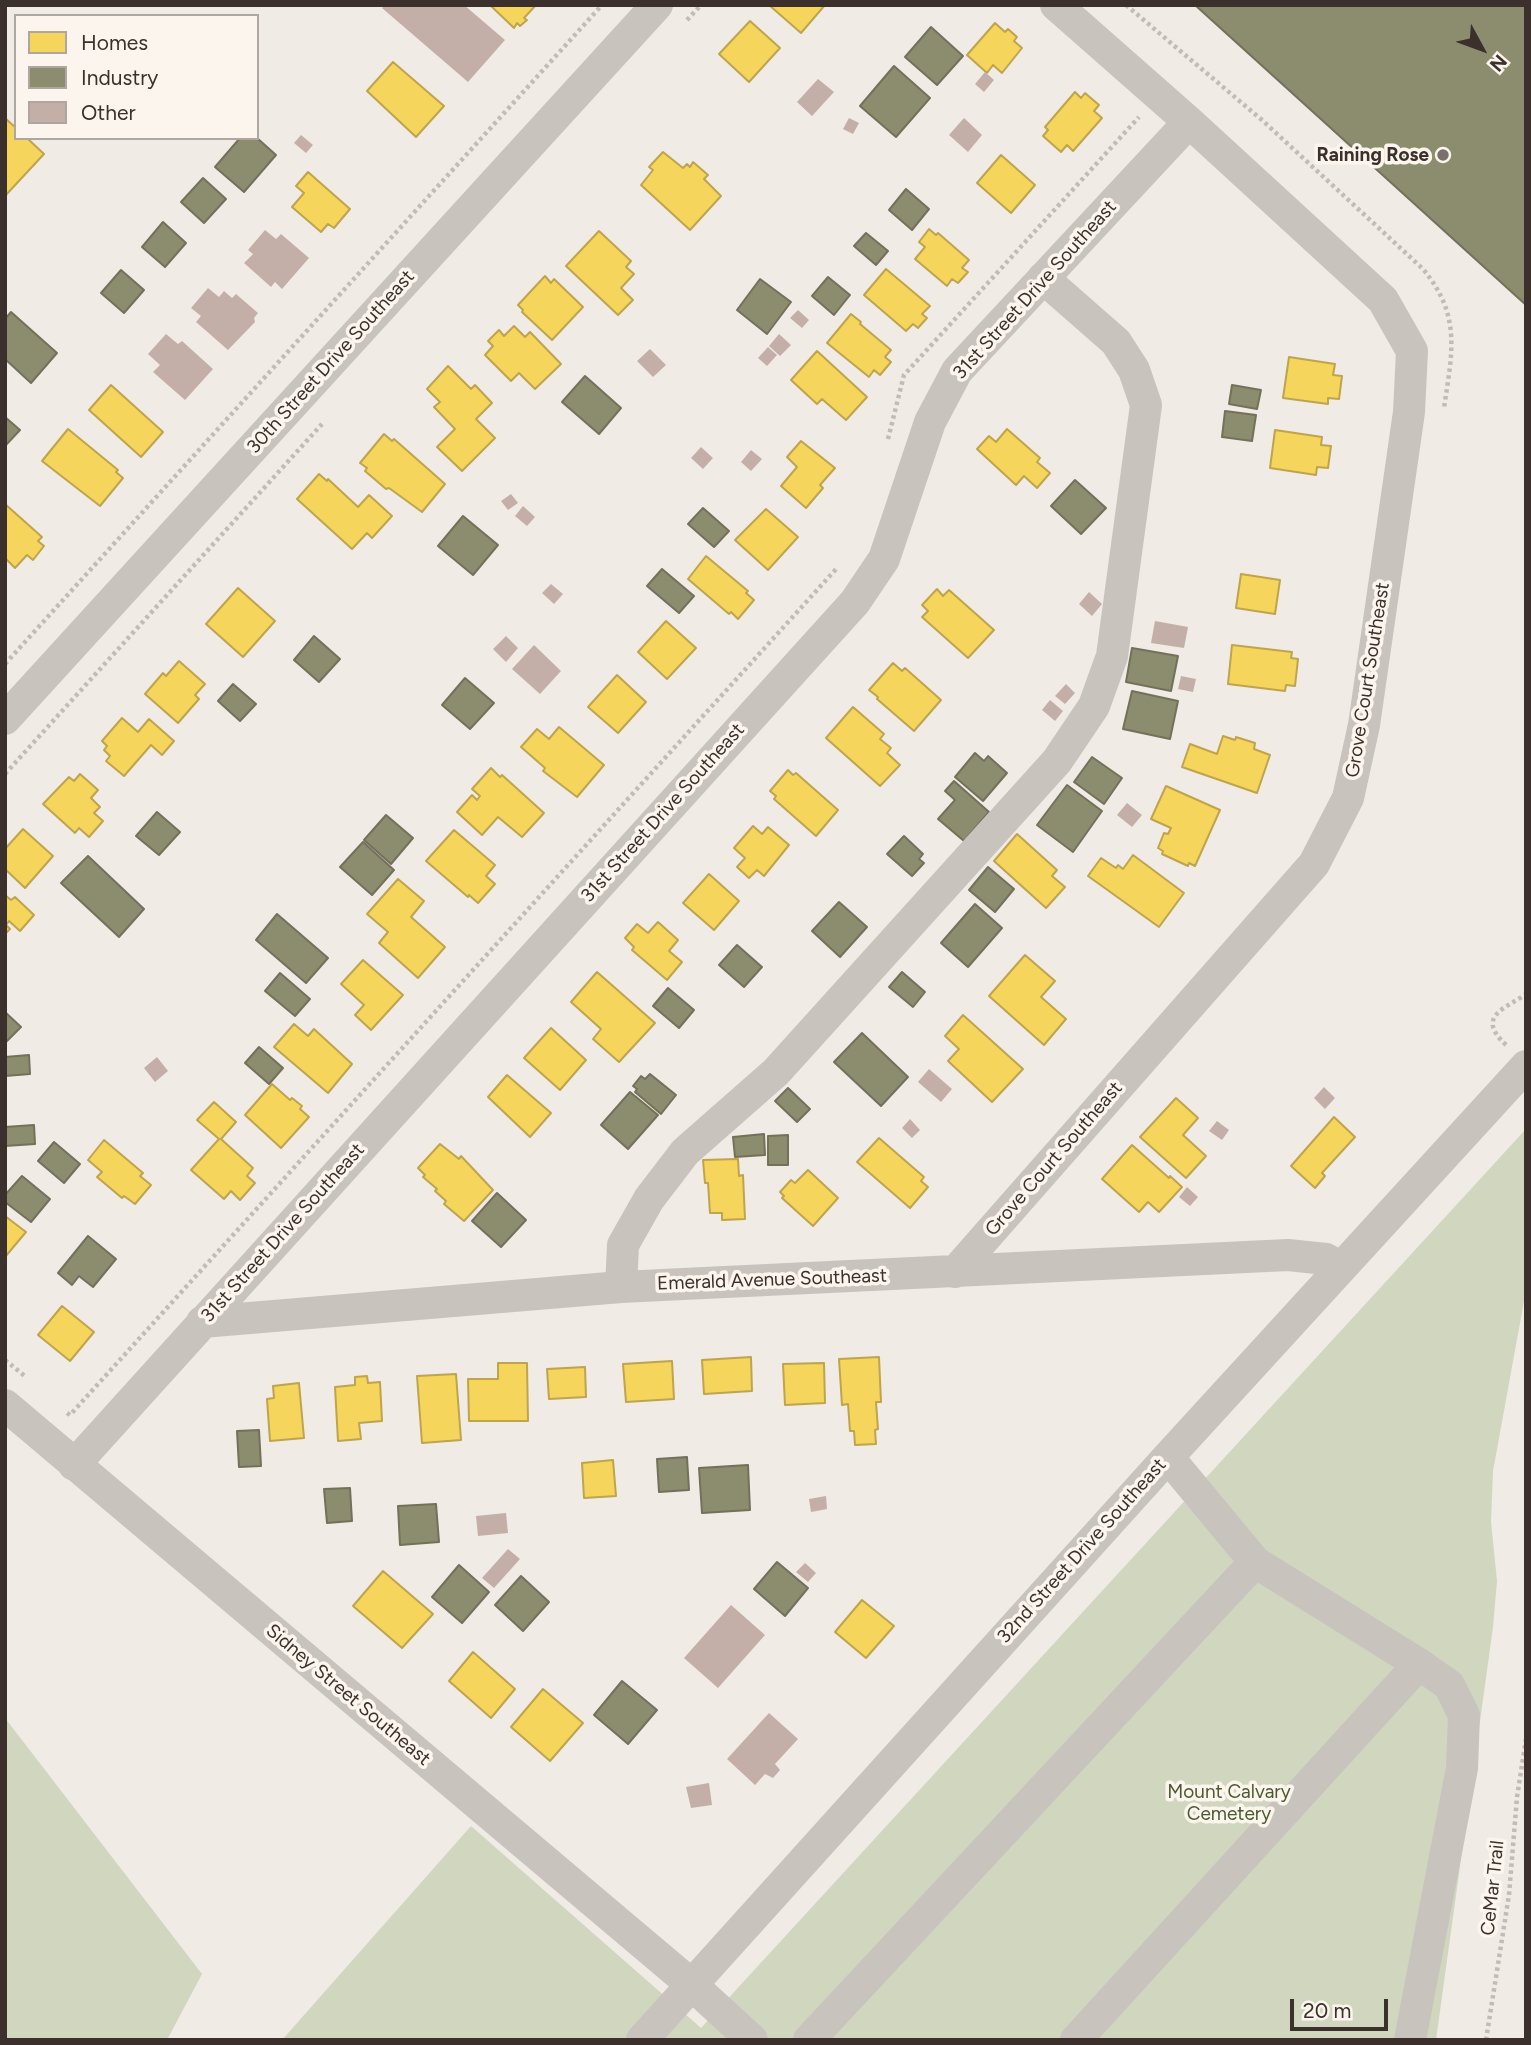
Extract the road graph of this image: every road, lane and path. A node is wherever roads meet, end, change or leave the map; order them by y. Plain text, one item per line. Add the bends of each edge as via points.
1 (602, 5) edge
2 (1056, 5) edge
3 (652, 7) edge
4 (1146, 109) dead end
5 (1189, 122) junction
6 (1043, 278) junction
7 (884, 452) dead end
8 (843, 561) dead end
9 (5, 664) edge
10 (5, 719) edge
11 (1526, 994) edge
12 (1519, 1058) edge
13 (1341, 1267) junction
14 (954, 1272) junction
15 (621, 1287) junction
16 (202, 1322) junction
17 (5, 1360) edge
18 (33, 1383) dead end
19 (5, 1405) edge
20 (61, 1407) dead end
21 (1168, 1457) junction
22 (74, 1465) junction
23 (1255, 1562) junction
24 (1419, 1664) junction
25 (1526, 1739) edge
26 (692, 1985) junction
27 (642, 2040) edge
28 (752, 2040) edge
29 (809, 2040) edge
30 (1076, 2040) edge
31 (1410, 2040) edge
32 (1486, 2040) edge

1 - 9 path
2 - 5 street, Grove Court Southeast
3 - 10 street, 30th Street Drive Southeast
4 - 7 path via 904,375
5 - 6 street, 31st Street Drive Southeast
5 - 14 street, Grove Court Southeast via 1383,300 1412,351 1409,412 1364,725 1348,798 1314,864
6 - 15 street via 1116,342 1134,370 1146,405 1112,656 1094,706 1057,761 776,1072 685,1152 649,1199 624,1245
6 - 16 street, 31st Street Drive Southeast via 957,372 930,422 884,559 855,602
8 - 20 path via 70,1415
11 - 12 path via 1501,1009 1493,1021 1496,1035
12 - 13 street, 32nd Street Drive Southeast
13 - 14 street, Emerald Avenue Southeast via 1326,1259 1288,1255
13 - 21 street, 32nd Street Drive Southeast
14 - 15 street, Emerald Avenue Southeast
15 - 16 street, Emerald Avenue Southeast
16 - 22 street, 31st Street Drive Southeast
17 - 18 path
19 - 22 street, Sidney Street Southeast
21 - 23 street
21 - 26 street, 32nd Street Drive Southeast
22 - 26 street, Sidney Street Southeast
23 - 24 street
23 - 29 street
24 - 30 street
24 - 31 street via 1449,1685 1464,1715 1462,1768
25 - 32 path, CeMar Trail via 1509,1895
26 - 27 street, 32nd Street Drive Southeast
26 - 28 street, Sidney Street Southeast

